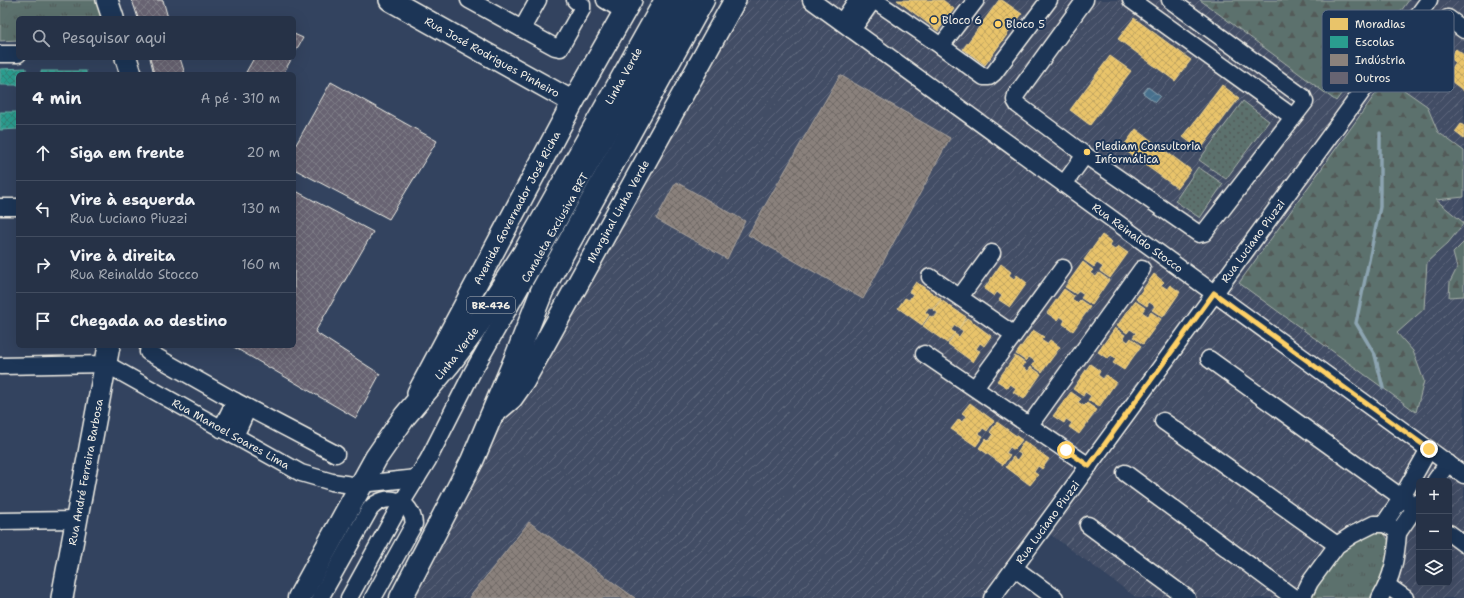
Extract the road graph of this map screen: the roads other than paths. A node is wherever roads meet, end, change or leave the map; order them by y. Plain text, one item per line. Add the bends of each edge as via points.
1 (107, 0) edge
2 (390, 0) edge
3 (538, 0) edge
4 (575, 0) edge
5 (605, 0) edge
6 (666, 0) edge
7 (684, 0) edge
8 (703, 0) edge
9 (735, 0) edge
10 (811, 0) edge
11 (857, 0) edge
12 (874, 0) edge
13 (976, 0) edge
14 (1049, 0) edge
15 (1085, 0) edge
16 (1131, 0) edge
17 (1170, 0) edge
18 (1428, 0) edge
19 (477, 2) edge
20 (628, 6) edge
21 (1421, 10) edge
22 (112, 16) edge
23 (1454, 22) edge
24 (847, 26) junction
25 (522, 29) junction
26 (1464, 30) edge
27 (941, 46) junction
28 (0, 54) edge
29 (16, 54) edge
30 (127, 60) edge
31 (130, 72) edge
32 (1361, 92) edge
33 (574, 102) junction
34 (1293, 117) junction
35 (1085, 155) junction
36 (1064, 184) junction
37 (0, 207) edge
38 (16, 207) edge
39 (992, 253) dead end
40 (1063, 268) dead end
41 (1142, 269) dead end
42 (930, 277) dead end
43 (1214, 293) junction
44 (960, 297) junction
45 (1013, 334) junction
46 (148, 352) dead end
47 (924, 354) dead end
48 (108, 355) edge
49 (1209, 359) dead end
50 (0, 366) edge
51 (975, 388) junction
52 (241, 405) junction
53 (492, 415) junction
54 (405, 416) junction
55 (1163, 421) dead end
56 (1029, 426) junction
57 (228, 433) junction
58 (1429, 449) junction
59 (336, 454) dead end
60 (1448, 463) junction
61 (1089, 466) junction
62 (1125, 472) dead end
63 (1464, 475) edge
64 (417, 478) junction
65 (1437, 478) edge
66 (362, 484) junction
67 (1402, 497) junction
68 (402, 502) junction
69 (1416, 505) edge
70 (1416, 509) edge
71 (76, 520) junction
72 (0, 522) edge
73 (1384, 524) junction
74 (1088, 525) dead end
75 (1398, 533) junction
76 (1452, 535) edge
77 (1464, 544) edge
78 (1338, 545) junction
79 (1014, 568) junction
80 (1384, 592) edge
81 (62, 598) edge
82 (299, 598) edge
83 (320, 598) edge
84 (349, 598) edge
85 (373, 598) edge
86 (401, 598) edge
87 (992, 598) edge
88 (1055, 598) edge
89 (1187, 598) edge
90 (1294, 598) edge
91 (1302, 598) edge
92 (1405, 598) edge

1 - 22 main road
2 - 33 main road, Rua José Rodrigues Pinheiro
3 - 25 street
4 - 25 street via 582,5 582,9 560,48
5 - 20 street
6 - 54 highway, Linha Verde / BR-476 via 500,292 449,364
7 - 64 street, Canaleta Exclusiva BRT via 472,373
8 - 53 highway via 542,291
9 - 53 main road, Marginal Linha Verde via 524,382 512,398
10 - 24 street, Rua Reinaldo Stocco
11 - 24 street
12 - 24 street
12 - 27 street
13 - 27 street
14 - 27 street via 1005,60 989,77 984,77
15 - 35 street via 1016,94 1015,100 1018,105
16 - 34 street
17 - 34 street via 1303,97 1305,102
18 - 21 street, Rua Luciano Piuzzi
19 - 25 street
20 - 33 main road, Avenida Governador José Richa
23 - 26 street
24 - 36 street, Rua Reinaldo Stocco
28 - 29 street
30 - 31 main road
32 - 43 street, Rua Luciano Piuzzi
33 - 54 main road, Avenida Governador José Richa
34 - 35 street via 1204,233 1199,234
35 - 36 street
36 - 43 street, Rua Reinaldo Stocco
37 - 38 street
39 - 44 street
40 - 45 street
41 - 56 street
42 - 44 street
43 - 58 street, Rua Reinaldo Stocco
43 - 61 street, Rua Luciano Piuzzi
44 - 45 street
45 - 51 street
46 - 52 street
47 - 51 street
48 - 50 street
48 - 57 street, Rua Manoel Soares Lima
48 - 71 main road, Rua André Ferreira Barbosa
49 - 67 street
51 - 56 street
52 - 57 street
52 - 59 street
53 - 86 highway via 472,461
54 - 66 highway, Linha Verde / BR-476 via 376,458
55 - 78 street
56 - 61 street
57 - 66 street, Rua Manoel Soares Lima via 301,473 332,482
58 - 60 street, Rua Reinaldo Stocco
58 - 67 street
60 - 63 street, Rua Reinaldo Stocco
60 - 65 street
61 - 79 street, Rua Luciano Piuzzi
62 - 90 street
64 - 66 street
64 - 68 street, Canaleta Exclusiva BRT
66 - 82 highway, Linha Verde / BR-476
67 - 69 street
67 - 73 street
68 - 83 street via 375,502
68 - 84 street, Canaleta Exclusiva BRT
68 - 85 street via 414,516 414,524
70 - 75 street
71 - 72 street
71 - 81 main road, Rua André Ferreira Barbosa
73 - 75 street
73 - 78 street via 1374,524
74 - 89 street
75 - 80 street via 1395,561
76 - 77 street
78 - 91 street via 1310,582
79 - 87 street, Rua Luciano Piuzzi
79 - 88 street
80 - 92 street

